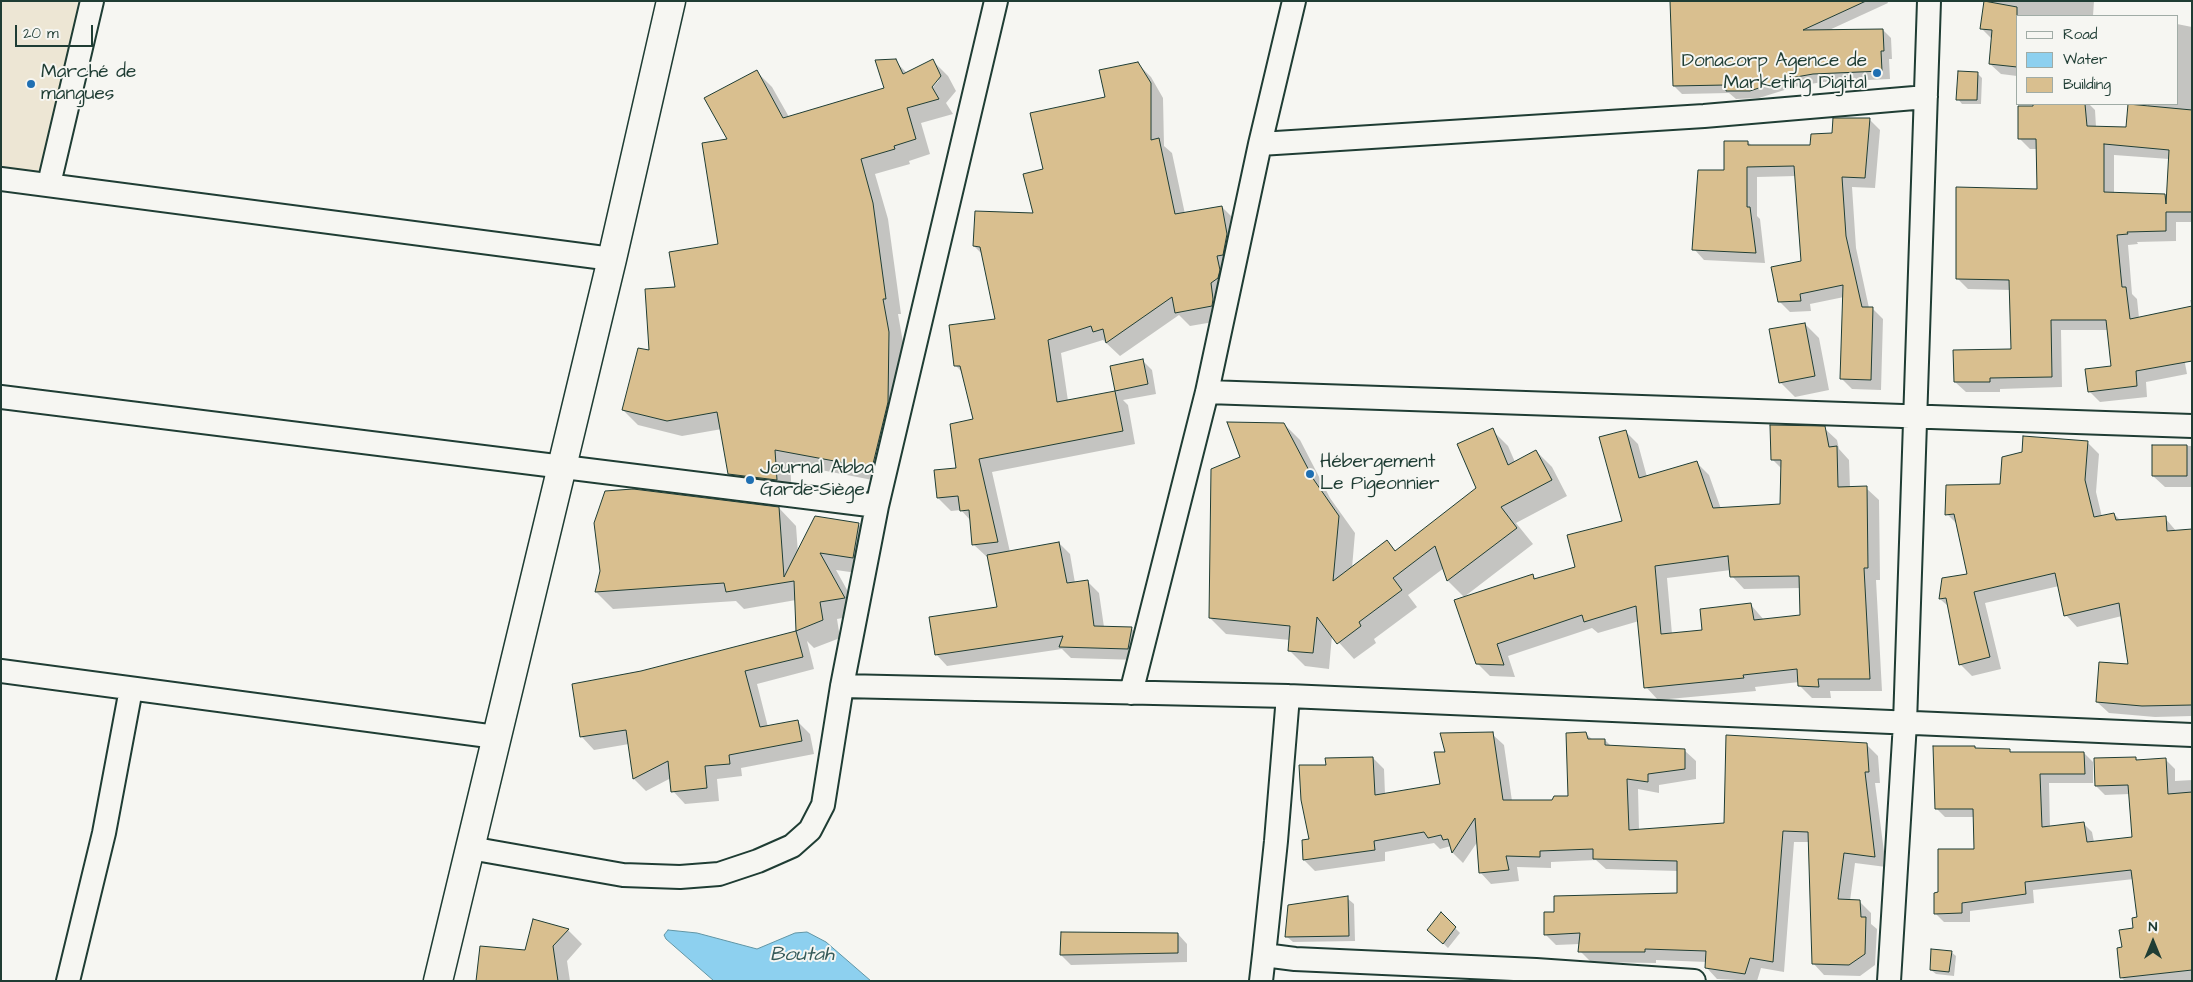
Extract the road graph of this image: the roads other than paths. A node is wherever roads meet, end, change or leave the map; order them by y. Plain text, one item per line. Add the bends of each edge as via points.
1 (92, 1) edge
2 (671, 1) edge
3 (996, 1) edge
4 (1294, 1) edge
5 (1929, 1) edge
6 (1926, 96) junction
7 (1260, 144) junction
8 (1, 179) edge
9 (50, 184) junction
10 (612, 259) junction
11 (1207, 392) junction
12 (1, 397) edge
13 (1915, 416) junction
14 (2192, 426) edge
15 (563, 466) junction
16 (878, 506) junction
17 (1, 671) edge
18 (842, 686) junction
19 (131, 689) junction
20 (1131, 692) junction
21 (1288, 696) junction
22 (1905, 723) junction
23 (2192, 735) edge
24 (496, 737) junction
25 (470, 848) junction
26 (1264, 955) junction
27 (1535, 975) edge
28 (68, 981) edge
29 (438, 981) edge
30 (1261, 981) edge
31 (1694, 981) edge
32 (1889, 981) edge

1 - 9 street
2 - 10 street
3 - 16 street
4 - 7 street
5 - 6 street
6 - 7 street via 1704,116
6 - 13 street
7 - 11 street
8 - 9 street
9 - 10 street
10 - 15 street
11 - 13 street
11 - 20 street
12 - 15 street
13 - 14 street
13 - 22 street
15 - 16 street
15 - 24 street
16 - 18 street
17 - 19 street
18 - 20 street
18 - 25 street via 823,805 810,830 792,846 758,861 719,874 680,877 622,875
19 - 24 street
19 - 28 street via 104,833
20 - 21 street
21 - 22 street
21 - 26 street
22 - 23 street
22 - 32 street
24 - 25 street
25 - 29 street
26 - 27 street
26 - 30 street
27 - 31 street

